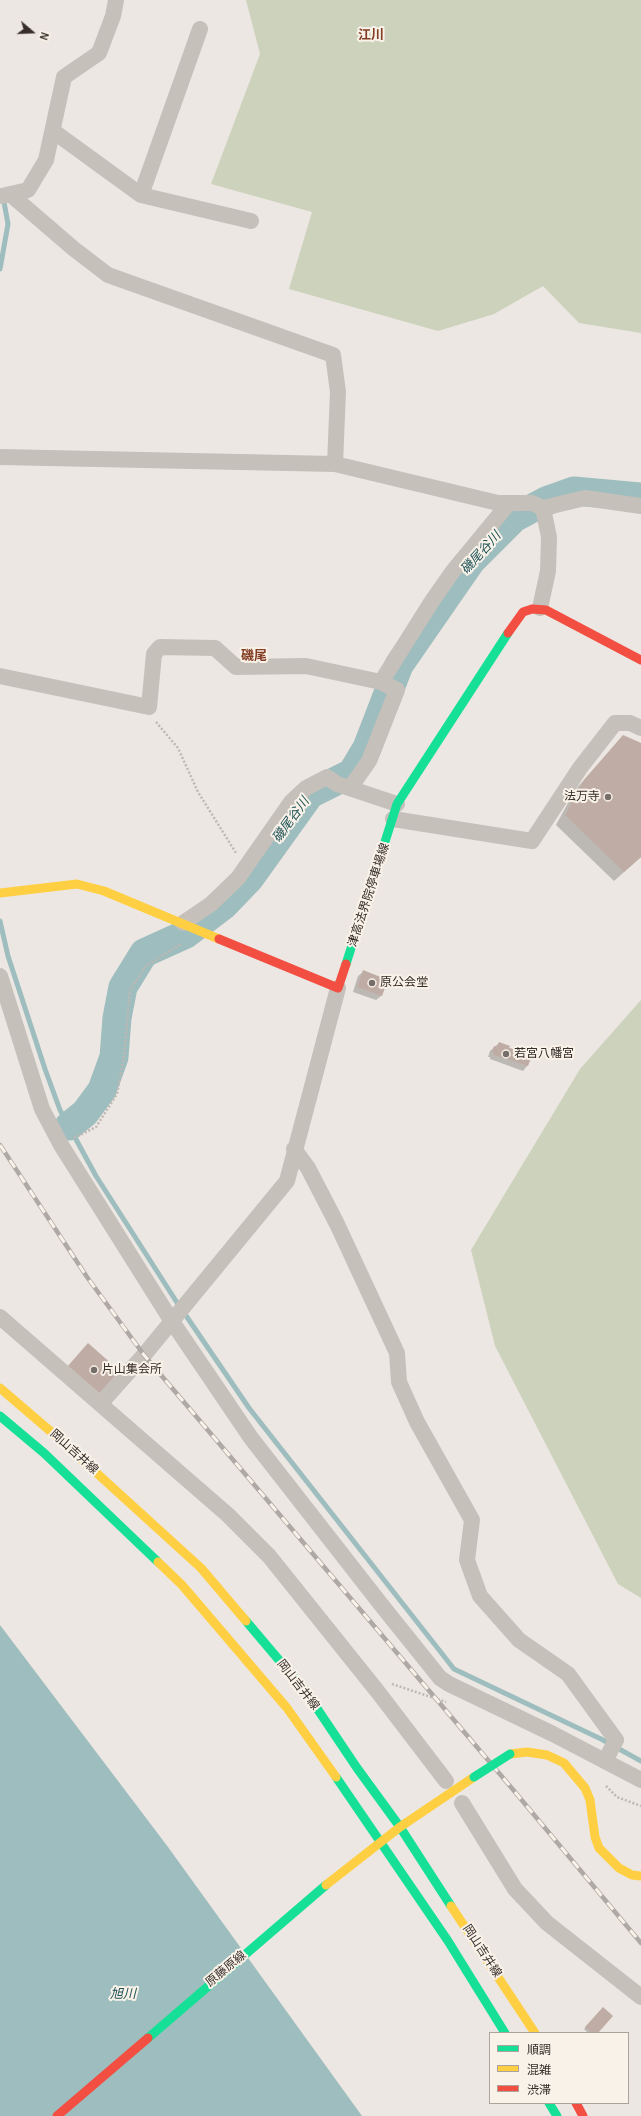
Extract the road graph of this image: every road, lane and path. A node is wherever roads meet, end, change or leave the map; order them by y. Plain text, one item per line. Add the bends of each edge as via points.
1 (116, 0) edge
2 (200, 29) dead end
3 (53, 131) junction
4 (5, 195) edge
5 (141, 195) junction
6 (251, 221) dead end
7 (0, 457) edge
8 (335, 464) junction
9 (510, 503) junction
10 (539, 506) junction
11 (641, 506) edge
12 (540, 608) junction
13 (641, 660) edge
14 (0, 676) edge
15 (387, 685) junction
16 (149, 707) junction
17 (641, 728) edge
18 (339, 784) junction
19 (395, 811) junction
20 (246, 869) junction
21 (0, 893) edge
22 (186, 925) junction
23 (200, 932) junction
24 (0, 976) edge
25 (338, 988) junction
26 (79, 1136) dead end
27 (294, 1149) junction
28 (177, 1312) junction
29 (0, 1317) edge
30 (0, 1388) edge
31 (101, 1404) junction
32 (0, 1416) edge
33 (611, 1750) junction
34 (446, 1780) dead end
35 (641, 1780) edge
36 (462, 1803) dead end
37 (400, 1827) junction
38 (381, 1840) junction
39 (641, 1876) edge
40 (641, 1997) edge
41 (504, 2032) edge
42 (534, 2032) edge
43 (550, 2104) edge
44 (577, 2104) edge
45 (56, 2116) edge
46 (557, 2116) edge
47 (583, 2116) edge

1 - 3 street via 113,16 99,53 64,77
2 - 5 street
3 - 4 street via 46,160 28,190
3 - 5 street
4 - 8 street via 108,275 333,355 338,392
5 - 6 street
7 - 8 street
8 - 9 street via 498,503
9 - 10 street
9 - 15 street via 444,583 396,657
10 - 11 street via 585,498
10 - 12 street via 549,537 548,571
12 - 13 main road
12 - 19 main road, 津高法界院停車場線 via 523,612 516,620
14 - 16 street
15 - 16 street via 306,666 236,667 215,648 160,647 154,654
15 - 18 street via 397,690 369,761
16 - 20 path via 154,720 178,748 198,792
17 - 19 street via 630,723 615,723 580,768 532,841
18 - 19 street
18 - 20 street via 327,778 306,788 292,802
19 - 25 main road, 津高法界院停車場線
20 - 22 street
21 - 22 main road via 77,884 104,891
22 - 23 main road
23 - 25 main road
23 - 26 path via 146,966 130,990 124,1056 117,1094 96,1127
24 - 28 street via 42,1109 61,1145
25 - 27 street
27 - 28 street via 287,1181
27 - 33 street via 308,1168 337,1224 397,1353 399,1382 417,1422 472,1520 468,1560 480,1596 519,1640 568,1674
28 - 31 street
28 - 33 street via 260,1450 440,1678
29 - 31 street
30 - 37 main road, 岡山吉井線 via 201,1568 306,1692
31 - 34 street via 228,1515 269,1556
32 - 38 main road, 岡山吉井線 via 44,1453 182,1585 286,1708
33 - 35 street
36 - 40 street via 515,1889 547,1923
37 - 38 main road, 原藤原線
37 - 39 main road, 原藤原線, bridge via 510,1754 527,1752 547,1755 564,1763 586,1788 599,1848 619,1868 632,1875
37 - 42 main road, 岡山吉井線
38 - 41 main road, 岡山吉井線
38 - 45 main road, 原藤原線
43 - 46 main road
44 - 47 main road

